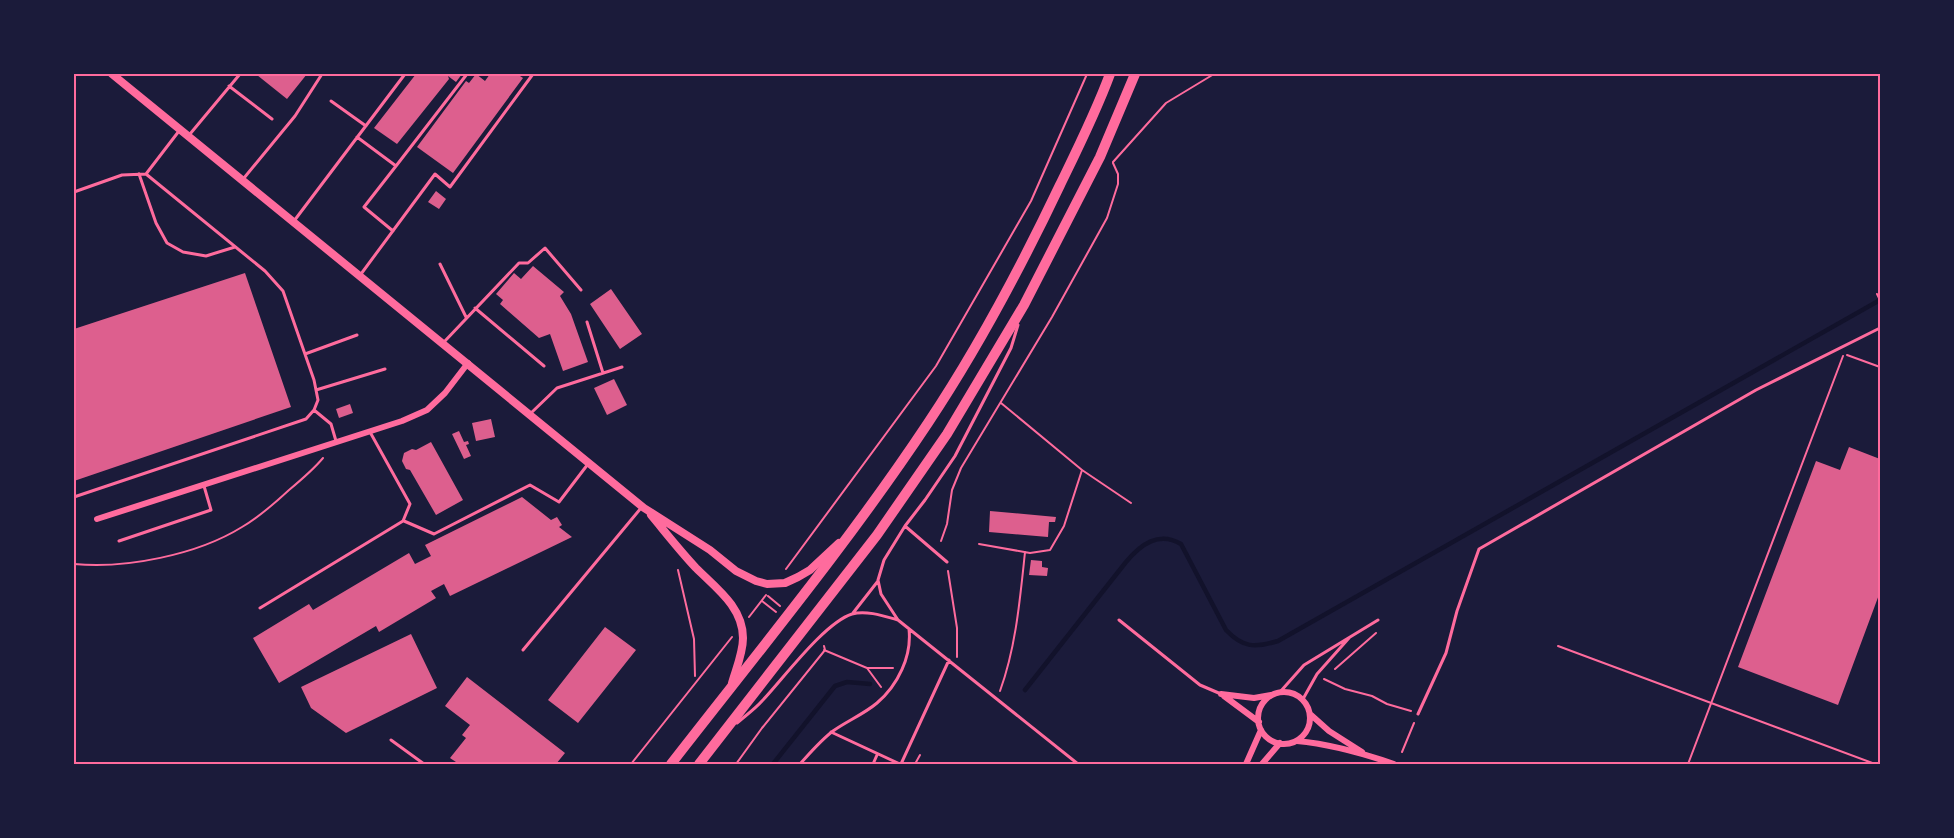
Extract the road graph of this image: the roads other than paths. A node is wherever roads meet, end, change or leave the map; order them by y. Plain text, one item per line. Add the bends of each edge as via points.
1 (112, 74) edge
2 (240, 74) edge
3 (322, 74) edge
4 (405, 74) edge
5 (467, 74) edge
6 (533, 74) edge
7 (1110, 74) edge
8 (1135, 74) edge
9 (229, 86) junction
10 (331, 101) dead end
11 (272, 119) dead end
12 (366, 126) junction
13 (180, 129) junction
14 (189, 136) junction
15 (357, 137) junction
16 (396, 166) junction
17 (139, 174) junction
18 (146, 174) junction
19 (242, 180) junction
20 (74, 192) edge
21 (294, 221) junction
22 (393, 231) junction
23 (235, 247) junction
24 (440, 264) dead end
25 (360, 275) junction
26 (581, 290) dead end
27 (1024, 305) junction
28 (475, 308) junction
29 (466, 317) junction
30 (587, 322) dead end
31 (1881, 328) edge
32 (357, 335) dead end
33 (443, 343) junction
34 (305, 354) junction
35 (468, 363) junction
36 (544, 366) dead end
37 (622, 367) dead end
38 (386, 369) dead end
39 (603, 373) junction
40 (316, 390) junction
41 (314, 410) junction
42 (530, 414) junction
43 (369, 431) junction
44 (337, 441) junction
45 (590, 463) junction
46 (204, 484) junction
47 (74, 497) edge
48 (643, 507) junction
49 (97, 519) dead end
50 (404, 521) junction
51 (905, 526) junction
52 (852, 530) junction
53 (119, 541) dead end
54 (947, 562) road end
55 (878, 580) junction
56 (260, 608) dead end
57 (854, 613) junction
58 (898, 620) junction
59 (1119, 620) dead end
60 (1378, 620) dead end
61 (909, 629) junction
62 (1352, 634) junction
63 (523, 650) dead end
64 (949, 660) junction
65 (732, 687) junction
66 (1280, 692) junction
67 (1221, 694) junction
68 (1272, 695) junction
69 (1302, 699) junction
70 (1310, 714) junction
71 (1418, 714) road end
72 (1259, 722) junction
73 (1261, 730) junction
74 (831, 732) junction
75 (722, 736) junction
76 (391, 740) dead end
77 (1296, 741) junction
78 (1280, 743) junction
79 (878, 754) junction
80 (1368, 755) junction
81 (1393, 764) edge
82 (424, 765) edge
83 (671, 765) edge
84 (699, 765) edge
85 (802, 765) edge
86 (873, 765) edge
87 (900, 765) edge
88 (1078, 765) edge
89 (1246, 765) edge
90 (1262, 765) edge

1 - 13 street
2 - 9 lane
3 - 19 lane via 295,116
4 - 12 lane
5 - 16 lane
6 - 22 lane via 450,187 435,174
7 - 52 main road via 1031,247 982,334 929,423
8 - 27 main road via 1100,157
9 - 11 lane
9 - 14 lane
10 - 12 lane
12 - 15 lane
13 - 14 street
13 - 18 lane
14 - 19 street
15 - 16 lane
15 - 21 lane
16 - 22 lane via 364,207
17 - 18 lane
17 - 20 lane via 122,175
17 - 23 lane via 167,243 183,252 206,256
18 - 23 lane
19 - 21 street
21 - 25 street
22 - 25 lane
23 - 34 lane via 283,291
24 - 29 lane
25 - 33 street
26 - 28 lane via 545,248 528,263 519,263
27 - 51 lane via 1011,348 955,456
27 - 75 main road via 946,434 877,535
28 - 29 lane
28 - 36 lane
29 - 33 lane
30 - 39 lane
31 - 71 lane via 1756,390 1479,549 1446,652
32 - 34 lane
33 - 35 street
34 - 40 lane
35 - 42 street
35 - 43 street via 427,410
37 - 39 lane
38 - 40 lane
39 - 42 lane via 557,388
40 - 41 lane
41 - 44 lane via 331,424
41 - 47 lane via 306,419
42 - 45 street
43 - 44 street
43 - 50 lane via 410,504
44 - 46 street
45 - 48 street
45 - 50 lane via 559,502 530,485 434,534
46 - 49 street
46 - 53 lane via 211,510
48 - 52 street via 736,571 767,584 785,584 810,570
48 - 63 lane
48 - 65 street via 733,606 743,639
50 - 56 lane
51 - 54 lane
51 - 55 lane
52 - 65 main road
55 - 57 lane
55 - 58 lane via 881,594
57 - 58 lane
57 - 75 lane via 838,621 761,703
58 - 61 lane
59 - 67 lane via 1200,685
60 - 62 lane
61 - 64 lane
61 - 74 lane via 903,668 893,686 876,703
62 - 66 lane via 1304,664
62 - 69 lane via 1317,674
64 - 87 lane
64 - 88 lane
65 - 83 main road
66 - 68 street
66 - 69 street
67 - 68 street via 1254,698
67 - 72 street
68 - 72 street via 1261,706
69 - 70 street
70 - 77 street via 1307,729
70 - 80 street
72 - 73 street
73 - 78 street
73 - 89 street
74 - 79 lane
74 - 85 lane
75 - 84 main road
76 - 82 lane
77 - 78 street
77 - 80 street
78 - 90 street
79 - 86 lane
79 - 87 lane
80 - 81 street

